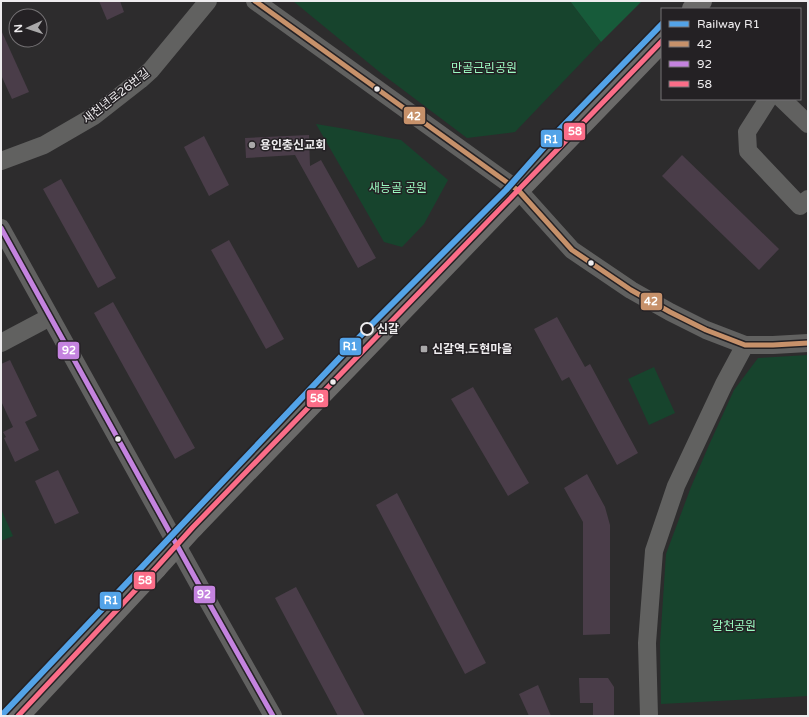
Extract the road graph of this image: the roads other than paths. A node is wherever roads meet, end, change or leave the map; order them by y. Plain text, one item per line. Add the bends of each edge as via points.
1 (208, 1) edge
2 (255, 1) edge
3 (661, 42) edge
4 (767, 100) edge
5 (783, 100) edge
6 (808, 124) edge
7 (1, 161) edge
8 (518, 191) junction
9 (808, 199) edge
10 (1, 228) edge
11 (50, 317) junction
12 (1, 343) edge
13 (808, 343) edge
14 (745, 345) junction
15 (18, 716) edge
16 (273, 716) edge
17 (649, 716) edge

1 - 7 street, 새천년로26번길 via 151,70 94,116 44,146
2 - 8 street
3 - 8 main road
4 - 9 street via 747,132 748,151 800,206
5 - 6 street
8 - 14 street via 572,250 631,290 670,312
8 - 15 main road, bridge via 193,527
10 - 11 street
11 - 12 street
11 - 16 street
13 - 14 street
14 - 17 street via 676,486 654,551 647,643

